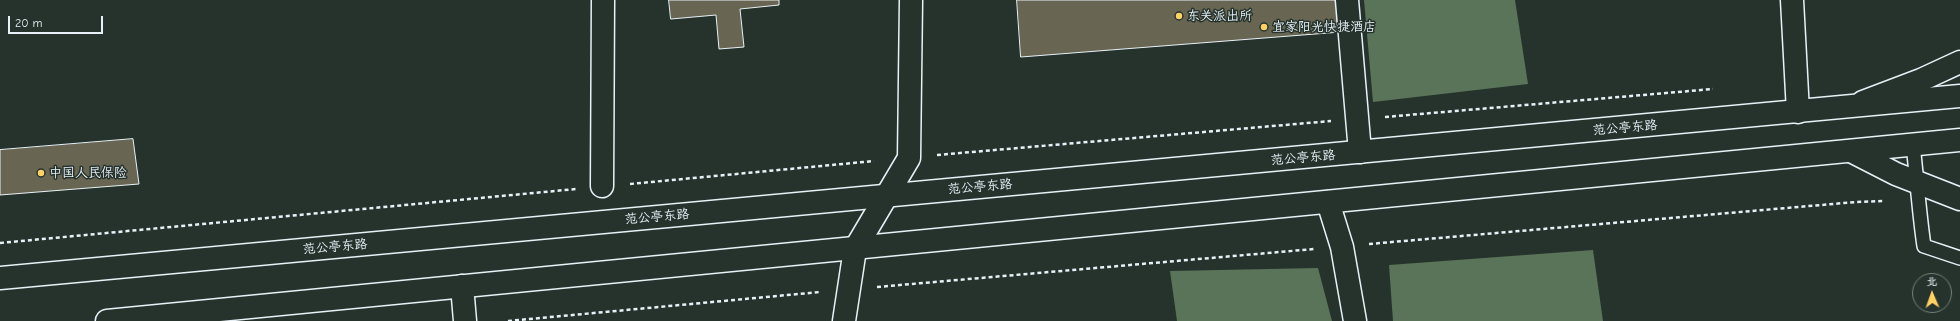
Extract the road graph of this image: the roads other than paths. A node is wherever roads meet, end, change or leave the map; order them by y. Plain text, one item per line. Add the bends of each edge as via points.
1 (603, 0) edge
2 (911, 0) edge
3 (1347, 0) edge
4 (1792, 0) edge
5 (1960, 62) edge
6 (1960, 96) edge
7 (1851, 107) junction
8 (1798, 112) junction
9 (1960, 140) edge
10 (1912, 145) junction
11 (1851, 151) junction
12 (1360, 152) junction
13 (602, 186) road end
14 (1917, 191) junction
15 (887, 196) junction
16 (1960, 199) edge
17 (1328, 202) junction
18 (855, 249) junction
19 (1960, 258) edge
20 (0, 278) edge
21 (462, 286) junction
22 (191, 317) edge
23 (107, 321) edge
24 (464, 321) edge
25 (844, 321) edge
26 (1355, 321) edge

1 - 13 main road
2 - 15 main road via 909,158
3 - 12 main road
4 - 8 main road
5 - 7 main road
6 - 7 main road, 范公亭东路
7 - 8 main road, 范公亭东路
8 - 12 main road, 范公亭东路
9 - 10 main road
10 - 11 main road
10 - 14 lane
11 - 14 main road via 1896,174
11 - 17 main road
12 - 15 main road, 范公亭东路
14 - 16 main road
14 - 19 lane via 1924,246
15 - 18 main road
15 - 20 main road, 范公亭东路
17 - 18 main road
17 - 26 main road via 1342,247
18 - 21 main road
18 - 25 main road
21 - 22 main road
21 - 24 main road
22 - 23 main road

